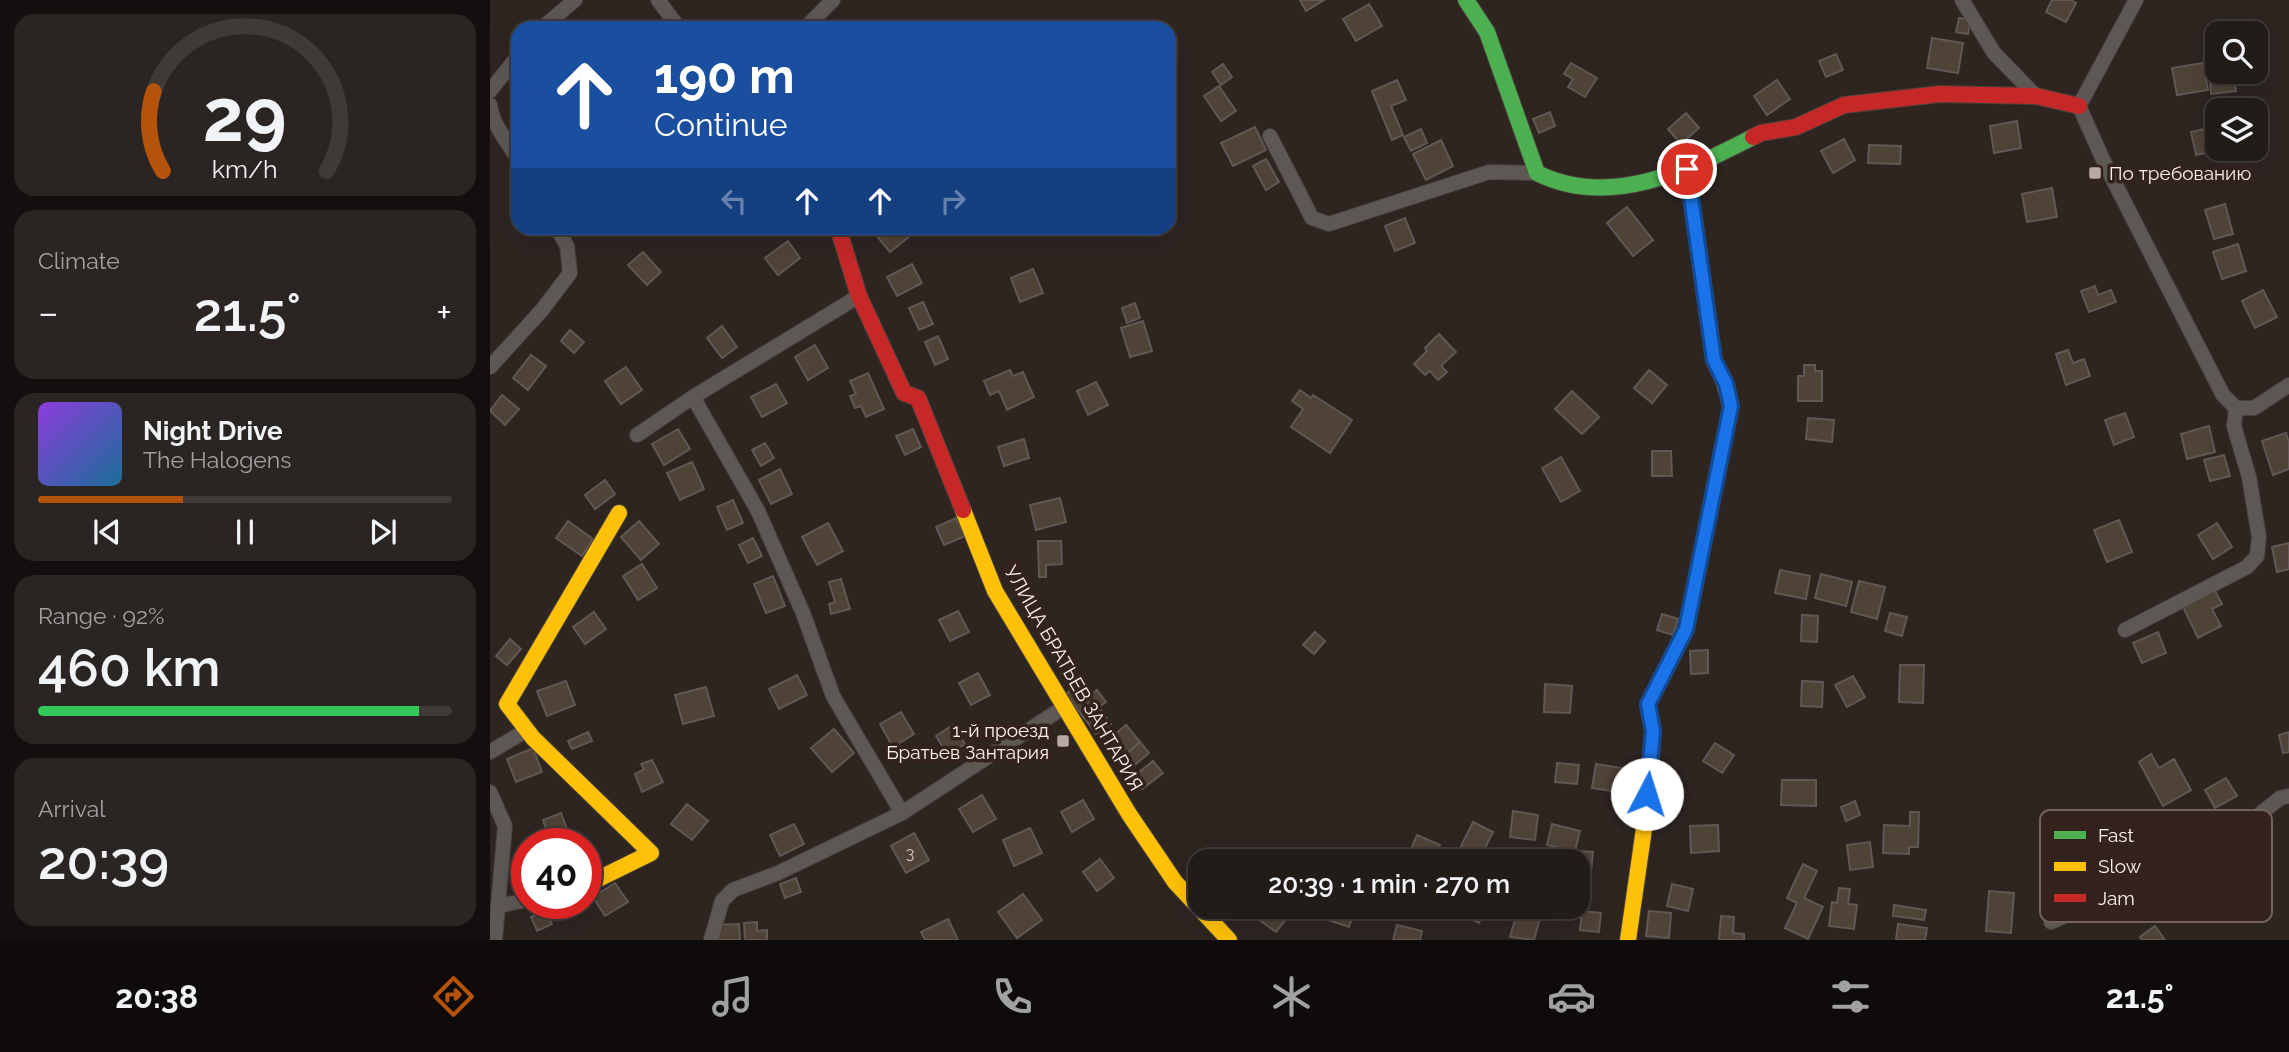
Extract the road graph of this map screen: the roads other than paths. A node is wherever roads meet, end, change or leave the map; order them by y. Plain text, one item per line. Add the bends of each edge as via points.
1 (575, 0) edge
2 (658, 0) edge
3 (833, 0) edge
4 (1466, 0) edge
5 (1962, 0) edge
6 (2136, 0) edge
7 (550, 21) edge
8 (674, 21) edge
9 (812, 21) edge
10 (511, 64) edge
11 (490, 90) edge
12 (2036, 96) junction
13 (2079, 106) junction
14 (490, 110) edge
15 (1270, 136) dead end
16 (511, 147) edge
17 (1687, 169) junction
18 (1537, 173) junction
19 (560, 235) edge
20 (840, 235) edge
21 (859, 296) junction
22 (490, 367) edge
23 (2289, 385) edge
24 (693, 397) junction
25 (2236, 408) junction
26 (637, 435) dead end
27 (619, 513) dead end
28 (2125, 630) dead end
29 (1064, 707) junction
30 (527, 730) junction
31 (490, 752) edge
32 (490, 792) edge
33 (2289, 796) edge
34 (2265, 810) edge
35 (902, 813) junction
36 (602, 876) edge
37 (511, 903) edge
38 (498, 906) junction
39 (495, 940) edge
40 (711, 940) edge
41 (1229, 940) edge
42 (1628, 940) edge

1 - 7 street
2 - 8 street
3 - 9 street
4 - 18 street via 1487,32
5 - 12 street via 1994,53
6 - 13 street
10 - 11 street
12 - 13 street
12 - 17 street via 1940,94 1844,105 1796,127 1761,133
13 - 25 street via 2223,395
14 - 16 street
15 - 18 street via 1312,218 1329,223 1489,172
17 - 18 street via 1633,185 1593,188 1557,183
17 - 42 street via 1714,360 1731,406 1686,629 1648,704 1653,731 1647,803
19 - 22 street via 567,246 570,273
20 - 21 street, УЛИЦА БРАТЬЕВ ЗАНТАРИЯ
21 - 24 street
21 - 29 street, УЛИЦА БРАТЬЕВ ЗАНТАРИЯ via 904,394 918,398 995,592
23 - 25 street via 2254,408
24 - 26 street
24 - 35 street via 758,511 834,696
25 - 28 street via 2234,426 2259,537 2257,556 2247,567
27 - 30 street via 507,704
29 - 35 street
29 - 41 street, УЛИЦА БРАТЬЕВ ЗАНТАРИЯ via 1175,881
30 - 31 street
30 - 36 street via 651,853
32 - 38 street via 505,825
33 - 34 street
35 - 40 street via 733,890 722,901
37 - 38 street
38 - 39 street

